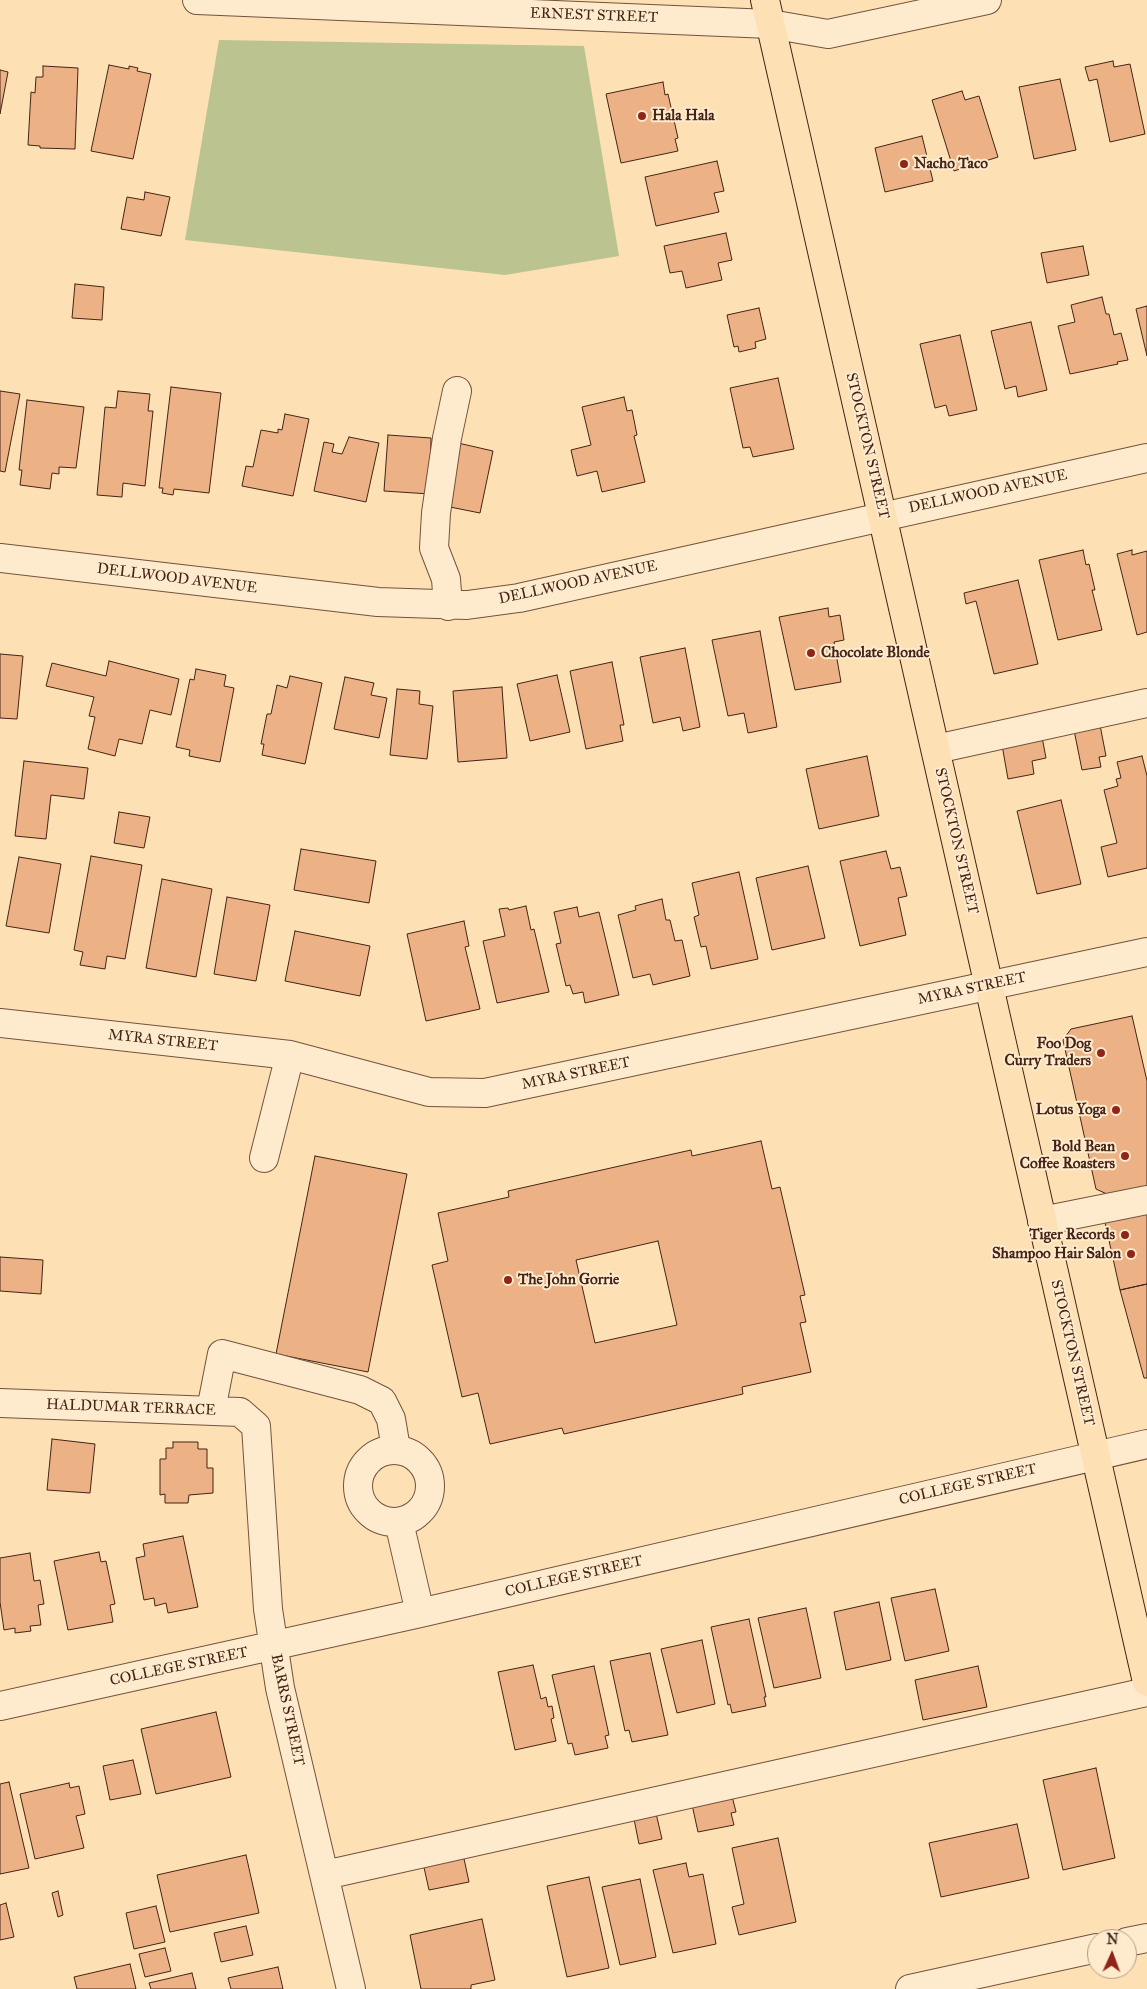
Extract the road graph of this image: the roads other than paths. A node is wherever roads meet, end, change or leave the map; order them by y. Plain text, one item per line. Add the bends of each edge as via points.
1 (198, 0) edge
2 (987, 0) edge
3 (767, 12) edge
4 (457, 391) dead end
5 (1147, 458) edge
6 (883, 516) junction
7 (0, 558) edge
8 (448, 606) junction
9 (1147, 703) edge
10 (936, 749) junction
11 (1147, 952) edge
12 (989, 985) junction
13 (0, 1023) edge
14 (290, 1055) junction
15 (264, 1158) dead end
16 (1147, 1200) edge
17 (1042, 1220) junction
18 (0, 1404) edge
19 (211, 1410) junction
20 (256, 1426) joint
21 (1147, 1444) edge
22 (396, 1449) junction
23 (1095, 1455) junction
24 (399, 1522) junction
25 (420, 1613) junction
26 (274, 1646) junction
27 (1147, 1682) edge
28 (1147, 1692) edge
29 (0, 1706) edge
30 (325, 1875) junction
31 (1087, 1950) edge
32 (351, 1989) edge
33 (910, 1989) edge

1 - 3 street, ERNEST STREET
2 - 3 street, ERNEST STREET via 828,34
3 - 6 main road, STOCKTON STREET
4 - 8 street via 437,504 434,548 446,578
5 - 6 street, DELLWOOD AVENUE
6 - 8 street, DELLWOOD AVENUE via 519,598
6 - 10 main road, STOCKTON STREET
7 - 8 street, DELLWOOD AVENUE via 378,602
9 - 10 street
10 - 12 main road, STOCKTON STREET
11 - 12 street, MYRA STREET
12 - 14 street, MYRA STREET via 485,1093 428,1092
12 - 17 main road, STOCKTON STREET
13 - 14 street, MYRA STREET
14 - 15 street
16 - 17 street
17 - 23 main road, STOCKTON STREET
18 - 19 street, HALDUMAR TERRACE
19 - 20 street, HALDUMAR TERRACE via 240,1412
19 - 22 street via 222,1354 360,1390 382,1401 391,1419
20 - 26 street, BARRS STREET via 268,1608
21 - 23 street, COLLEGE STREET
22 - 24 street via 408,1451 426,1467 431,1490 424,1506 411,1518
22 - 24 street via 384,1450 373,1456 359,1475 358,1487 360,1499 375,1517
23 - 25 street, COLLEGE STREET
23 - 27 main road, STOCKTON STREET
24 - 25 street
25 - 26 street, COLLEGE STREET
26 - 29 street, COLLEGE STREET
26 - 30 street, BARRS STREET via 280,1688
28 - 30 street
30 - 32 street, BARRS STREET
31 - 33 street

